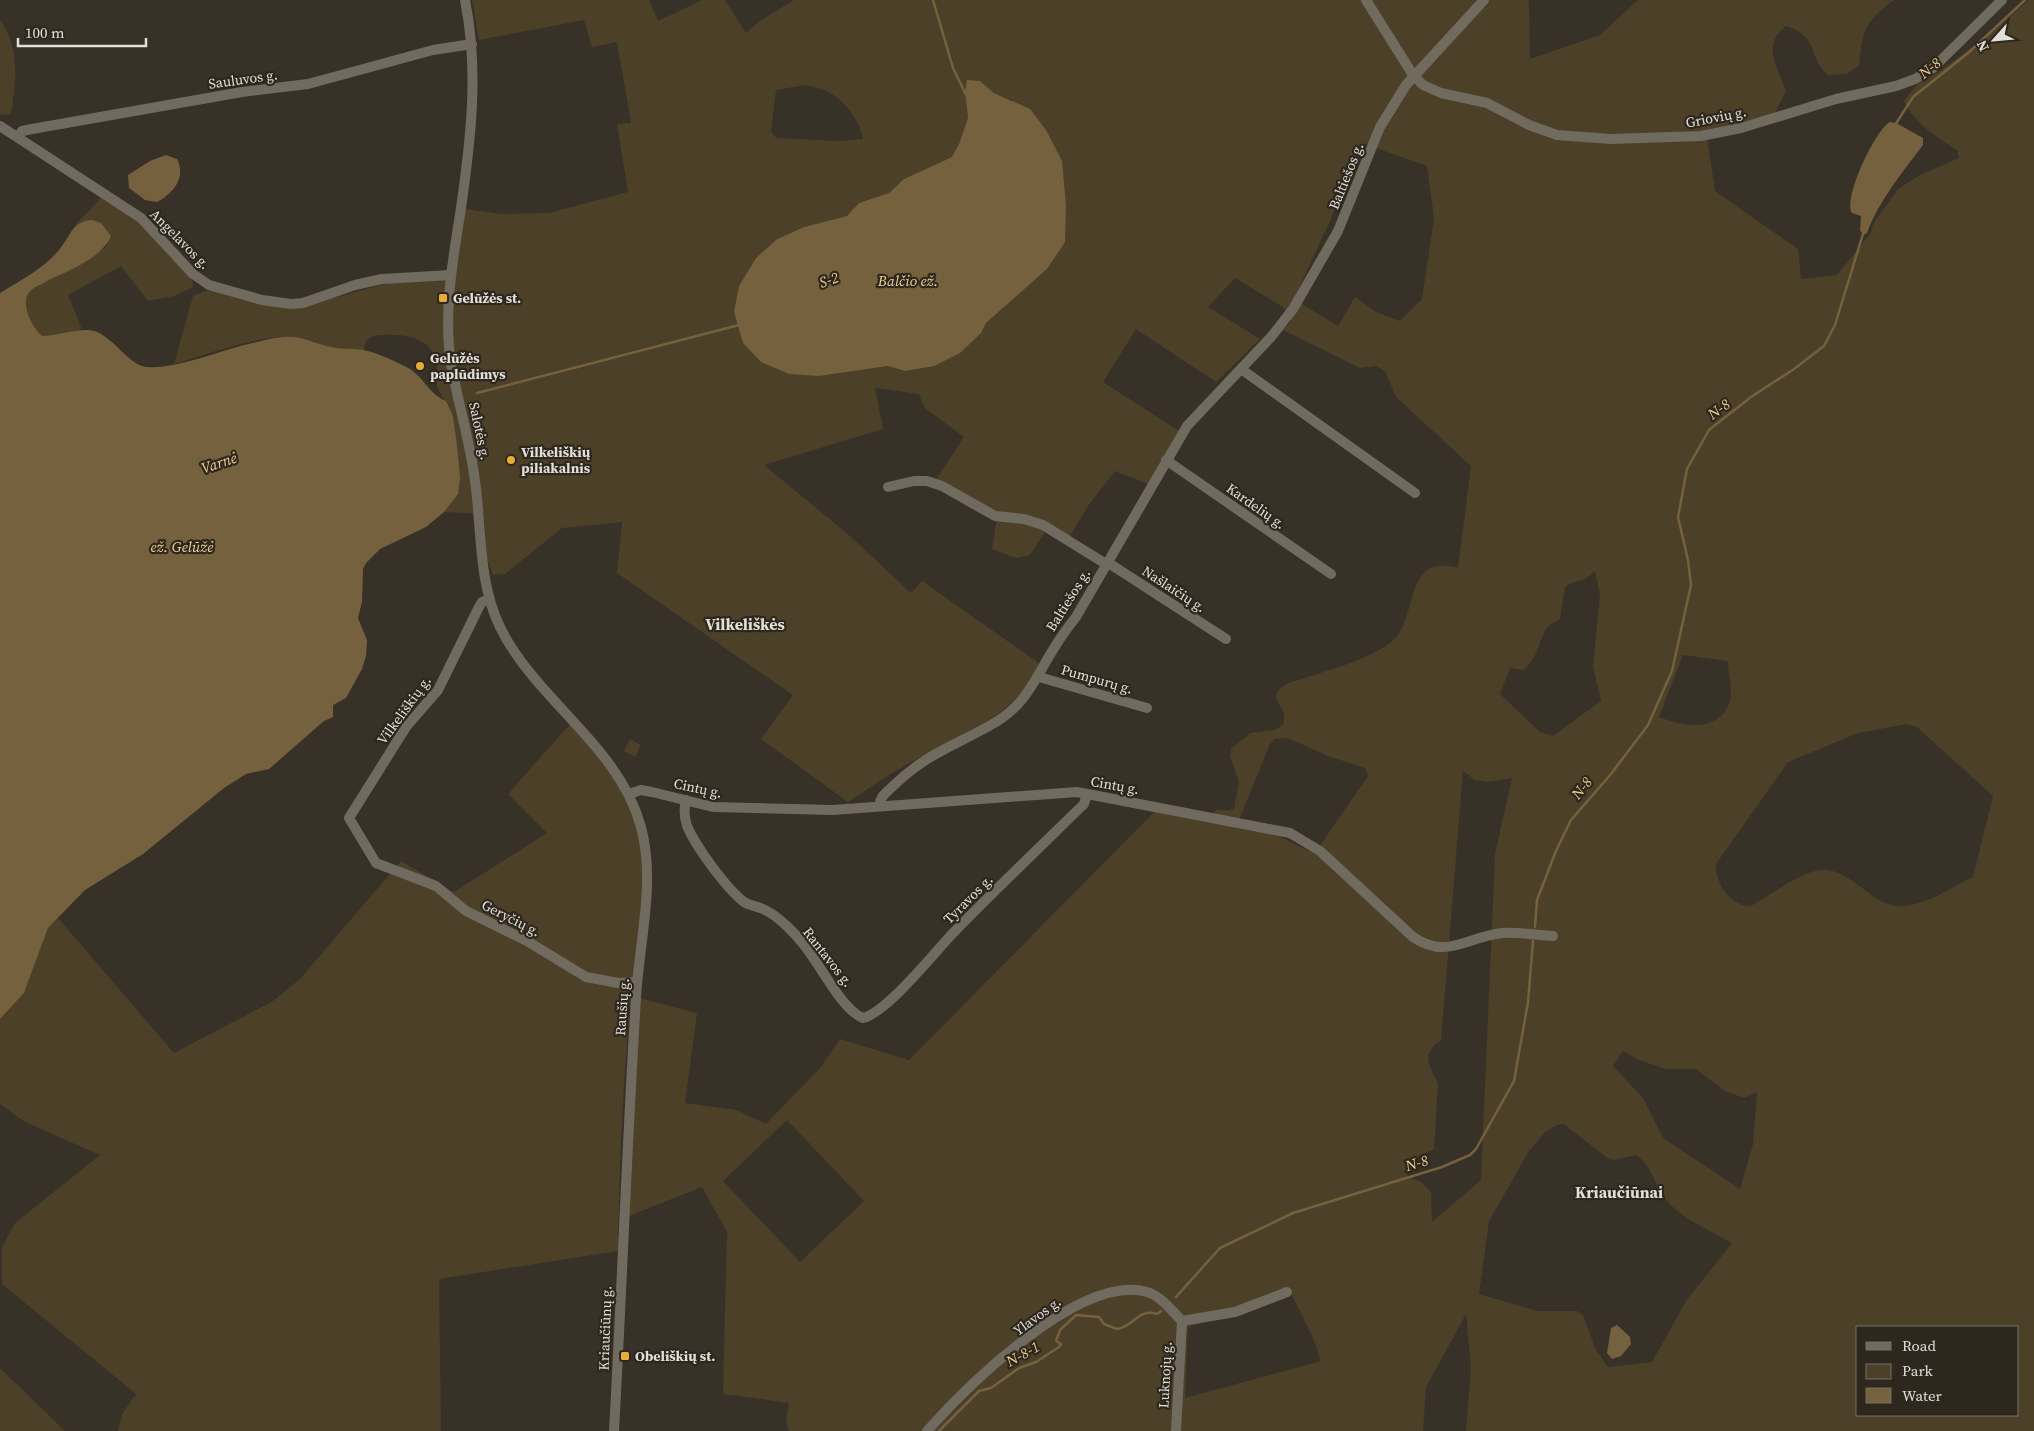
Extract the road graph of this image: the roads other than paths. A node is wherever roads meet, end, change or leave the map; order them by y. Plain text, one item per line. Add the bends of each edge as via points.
1 (465, 0) edge
2 (1366, 0) edge
3 (1484, 0) edge
4 (2002, 0) edge
5 (472, 44) junction
6 (1413, 75) junction
7 (0, 126) edge
8 (18, 137) junction
9 (451, 275) junction
10 (1242, 369) junction
11 (1166, 460) junction
12 (888, 487) dead end
13 (1415, 493) dead end
14 (1107, 563) junction
15 (1331, 574) dead end
16 (489, 599) junction
17 (1226, 639) dead end
18 (1039, 676) junction
19 (1147, 708) dead end
20 (629, 794) junction
21 (1087, 794) junction
22 (686, 800) junction
23 (880, 805) junction
24 (376, 864) joint
25 (1553, 936) dead end
26 (637, 982) junction
27 (864, 1018) joint
28 (624, 1225) joint
29 (1287, 1292) dead end
30 (1182, 1321) junction
31 (614, 1431) edge
32 (927, 1431) edge
33 (1176, 1431) edge

1 - 5 street, Salotės g.
2 - 6 street
3 - 6 street, Baltiešos g.
4 - 6 street, Griovių g. via 1933,68 1915,79 1741,128 1701,136 1620,139 1557,135 1529,125 1487,103 1441,93 1423,85
5 - 8 street, Sauluvos g. via 433,50 308,84 32,128 22,131
5 - 9 street, Salotės g. via 471,122
6 - 10 street, Baltiešos g. via 1380,127 1338,231 1293,309
7 - 8 street, Angelavos g.
8 - 9 street, Angelavos g. via 141,218 193,274 210,285 262,300 303,304 370,282
9 - 16 street, Salotės g. via 450,349 475,477
10 - 11 street, Baltiešos g. via 1187,426
10 - 13 street
11 - 14 street, Baltiešos g.
11 - 15 street, Kardelių g.
12 - 14 street, Našlaičių g. via 914,481 942,486 995,516 1043,525
14 - 17 street, Našlaičių g.
14 - 18 street, Baltiešos g.
16 - 20 street, Salotės g. via 500,628 520,660 610,765
16 - 24 street, Vilkeliškių g. via 479,607 438,690 406,727 352,810 350,823
18 - 19 street, Pumpurų g.
18 - 23 street, Baltiešos g. via 1026,698 1008,714 914,766 883,796
20 - 22 street, Cintų g. via 641,790
20 - 26 street, Raušių g. via 642,829 646,871
21 - 23 street, Cintų g. via 1070,792
21 - 25 street, Cintų g. via 1290,833 1320,851 1413,937 1427,946 1440,949 1504,933
21 - 27 street, Tyravos g. via 1084,804 920,969 874,1014
22 - 23 street, Cintų g. via 727,808 833,810
22 - 27 street, Rantavos g. via 687,826 707,859 742,901 771,914 804,944 844,1000
24 - 26 street, Geryčių g. via 436,886 466,911 527,941 586,977 610,982
26 - 28 street, Raušių g.
28 - 31 street, Kriaučiūnų g.
29 - 30 street via 1235,1312
30 - 32 street, Ylavos g. via 1148,1292 1117,1290 1086,1300 1065,1311 978,1377
30 - 33 street, Luknojų g.

